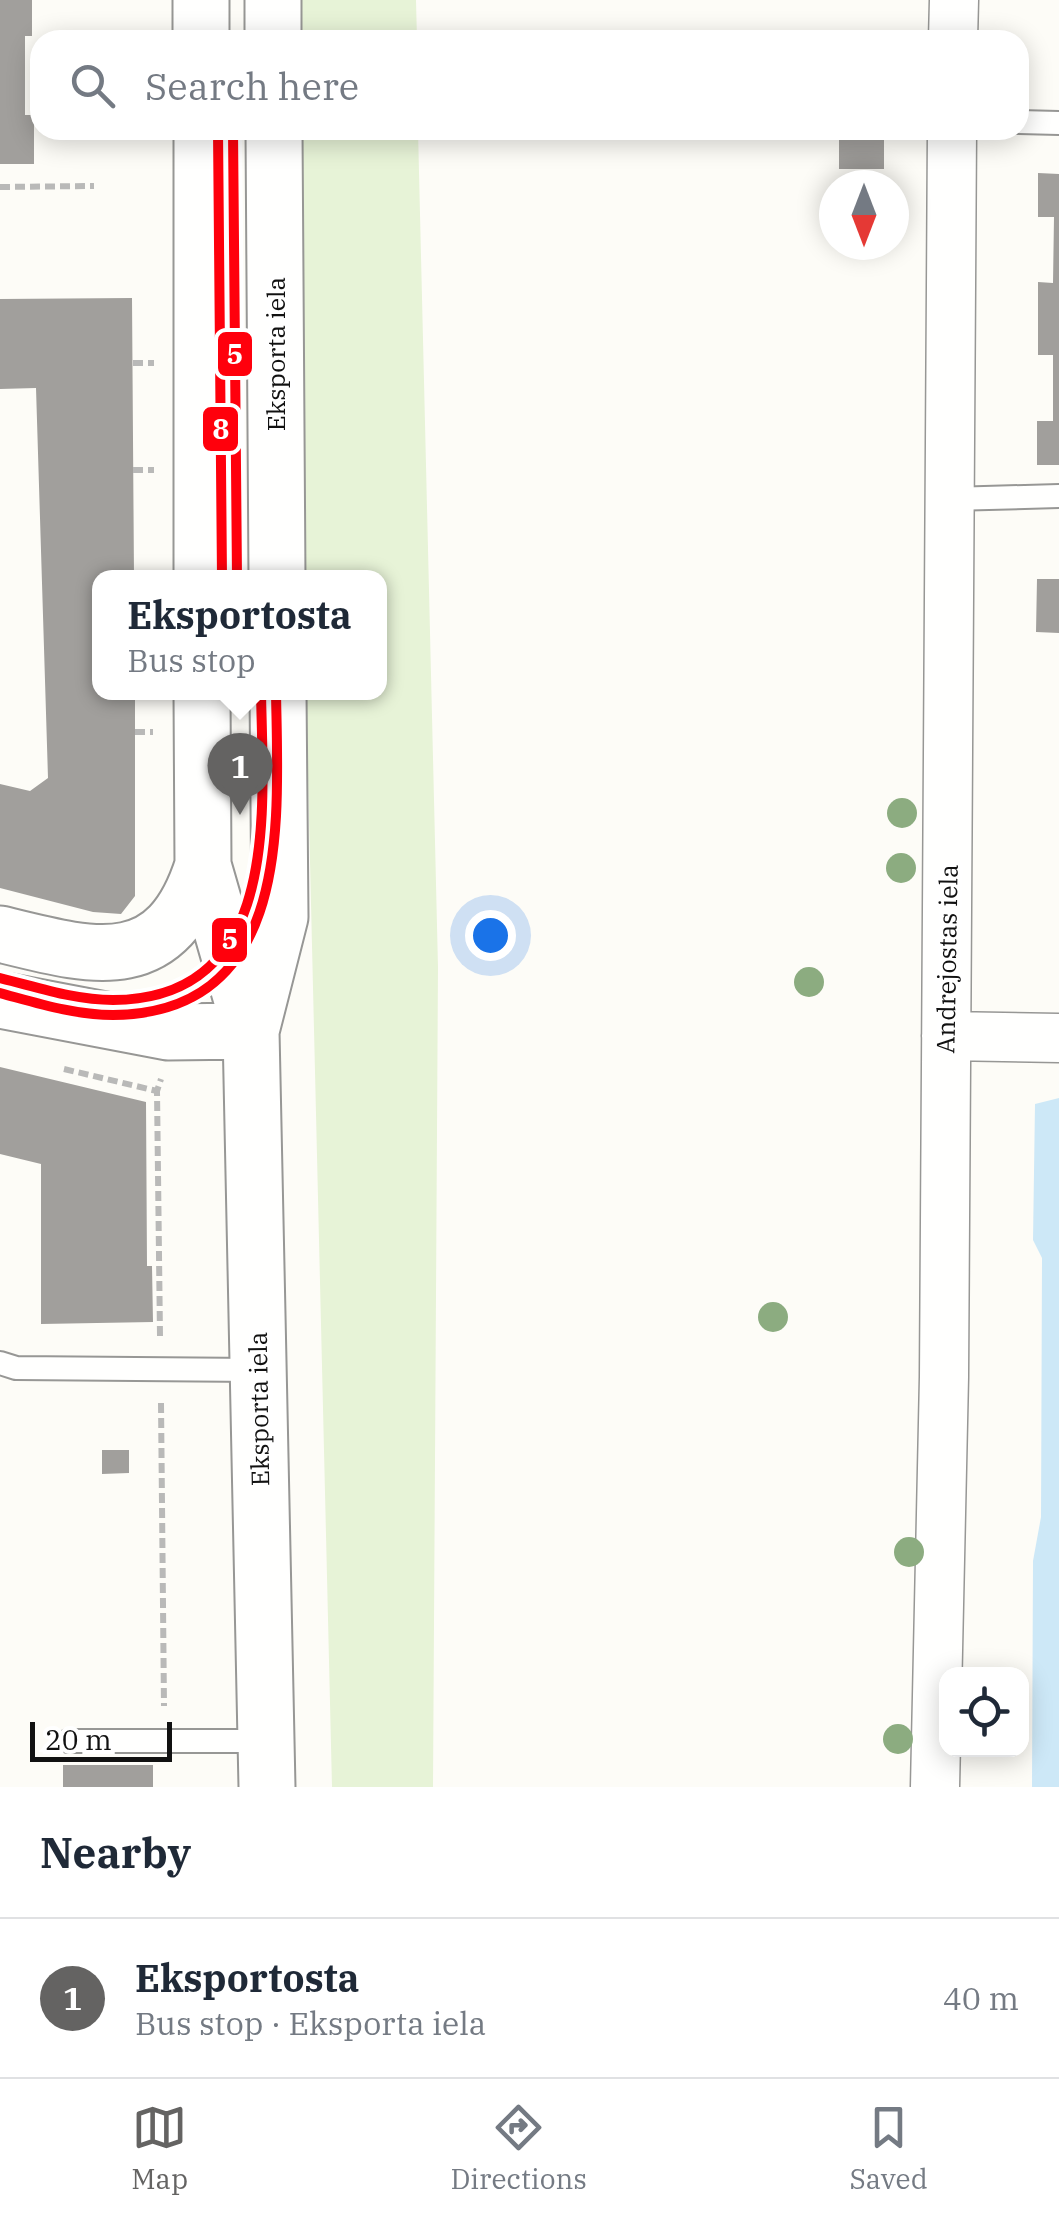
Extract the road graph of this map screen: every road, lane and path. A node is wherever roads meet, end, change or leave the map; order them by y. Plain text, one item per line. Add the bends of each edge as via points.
1 (202, 0) edge
2 (272, 0) edge
3 (954, 0) edge
4 (202, 30) edge
5 (273, 30) edge
6 (954, 30) edge
7 (1029, 122) edge
8 (1059, 122) edge
9 (202, 140) edge
10 (274, 140) edge
11 (952, 140) edge
12 (0, 186) edge
13 (94, 186) dead end
14 (1059, 496) edge
15 (950, 499) junction
16 (202, 570) edge
17 (278, 570) edge
18 (202, 700) edge
19 (278, 700) edge
20 (202, 865) junction
21 (0, 934) edge
22 (0, 1000) edge
23 (251, 1031) junction
24 (946, 1036) junction
25 (1059, 1038) edge
26 (52, 1066) dead end
27 (0, 1362) edge
28 (160, 1370) junction
29 (258, 1370) junction
30 (68, 1741) dead end
31 (164, 1741) junction
32 (266, 1764) edge
33 (935, 1787) edge

1 - 4 street
2 - 5 street
3 - 6 street
7 - 8 lane
9 - 16 street
10 - 17 street, Eksporta iela
11 - 15 street, Andrejostas iela
12 - 13 path
14 - 15 lane
15 - 24 street, Andrejostas iela
18 - 20 street, Eksporta iela
19 - 23 street, Eksporta iela via 280,917
20 - 21 street via 192,900 176,921 131,952 70,951
20 - 23 street, Eksporta iela
22 - 23 street via 168,1032
23 - 29 street, Eksporta iela
24 - 25 street
24 - 33 street, Andrejostas iela
26 - 28 path via 158,1091
27 - 28 lane via 16,1368
28 - 29 lane
28 - 31 path
29 - 32 street, Eksporta iela
30 - 31 lane
31 - 32 lane

